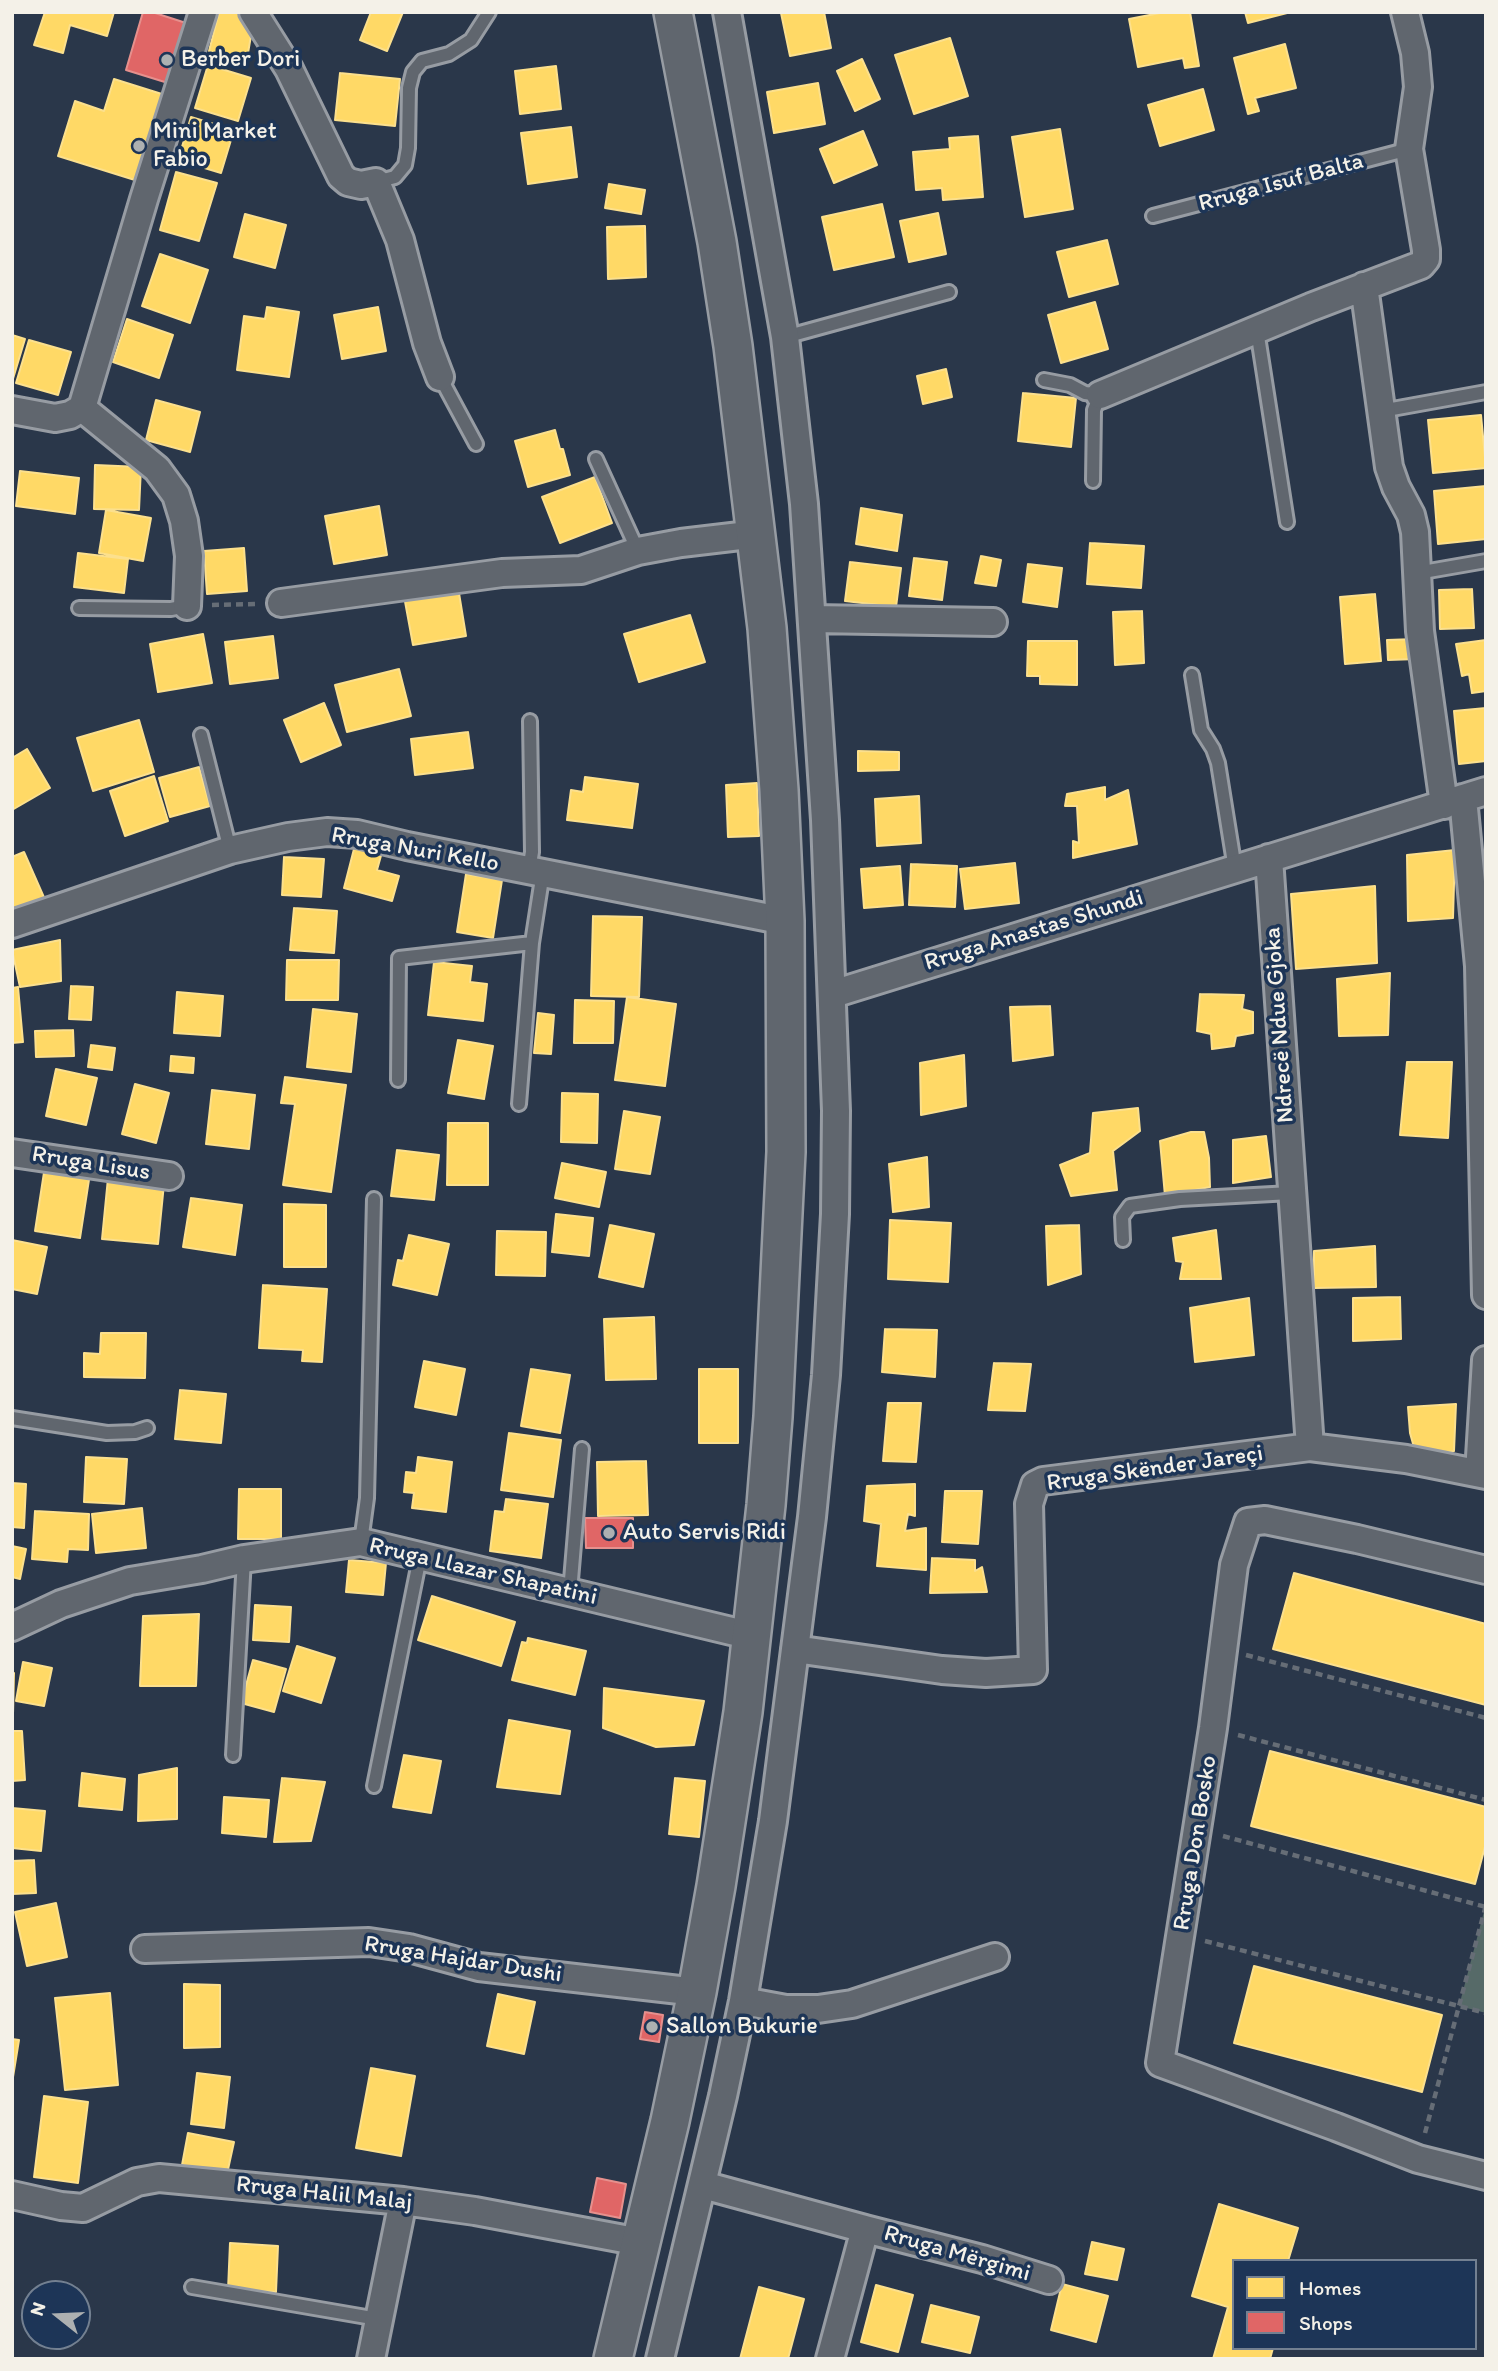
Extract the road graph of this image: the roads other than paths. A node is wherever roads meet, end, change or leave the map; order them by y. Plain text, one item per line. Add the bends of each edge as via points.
1 (203, 12) edge
2 (253, 12) edge
3 (489, 12) edge
4 (673, 12) edge
5 (727, 12) edge
6 (1405, 12) edge
7 (1409, 149) junction
8 (376, 182) junction
9 (1153, 216) dead end
10 (1364, 285) junction
11 (949, 292) dead end
12 (1257, 330) junction
13 (785, 337) junction
14 (440, 377) joint
15 (1044, 380) dead end
16 (1486, 392) edge
17 (1100, 395) junction
18 (82, 408) junction
19 (12, 410) edge
20 (1380, 411) junction
21 (476, 444) dead end
22 (596, 459) dead end
23 (1093, 481) dead end
24 (1287, 522) dead end
25 (757, 534) junction
26 (638, 551) junction
27 (1486, 561) edge
28 (1417, 573) junction
29 (281, 603) road end
30 (187, 606) joint
31 (79, 608) dead end
32 (813, 620) junction
33 (993, 622) dead end
34 (1192, 675) dead end
35 (530, 721) dead end
36 (201, 735) dead end
37 (1464, 798) edge
38 (230, 850) junction
39 (1269, 858) junction
40 (1235, 869) junction
41 (536, 871) junction
42 (785, 921) junction
43 (12, 923) edge
44 (532, 943) junction
45 (833, 994) junction
46 (398, 1080) dead end
47 (519, 1104) dead end
48 (12, 1153) edge
49 (169, 1176) dead end
50 (1291, 1193) junction
51 (374, 1199) dead end
52 (1123, 1240) dead end
53 (1486, 1295) edge
54 (1486, 1360) edge
55 (12, 1418) edge
56 (147, 1428) dead end
57 (1310, 1447) junction
58 (582, 1448) dead end
59 (1483, 1474) edge
60 (361, 1542) junction
61 (420, 1557) junction
62 (244, 1559) junction
63 (1486, 1570) edge
64 (570, 1592) junction
65 (12, 1627) edge
66 (752, 1636) junction
67 (795, 1649) junction
68 (233, 1755) dead end
69 (374, 1786) dead end
70 (145, 1949) dead end
71 (995, 1957) dead end
72 (697, 1992) junction
73 (743, 2001) junction
74 (1486, 2176) edge
75 (703, 2185) junction
76 (12, 2195) edge
77 (402, 2201) junction
78 (865, 2228) junction
79 (640, 2242) junction
80 (1049, 2280) dead end
81 (192, 2287) dead end
82 (378, 2319) junction
83 (371, 2359) edge
84 (613, 2359) edge
85 (660, 2359) edge
86 (830, 2359) edge

1 - 18 street
2 - 8 street via 289,69 341,176 348,182
3 - 8 lane via 471,40 449,54 422,61 413,72 405,165 395,177
4 - 25 street via 721,268
5 - 13 street
6 - 7 street via 1418,87
7 - 9 lane, Rruga Isuf Balta
7 - 10 street via 1426,259 1421,265
8 - 14 street via 400,240
10 - 12 street
10 - 20 street
11 - 13 lane
12 - 17 street
12 - 24 lane
13 - 32 street
14 - 21 lane
15 - 17 lane
16 - 20 lane
17 - 23 lane via 1094,410
18 - 19 street via 55,418
18 - 30 street via 157,469 176,495 189,556
20 - 28 street via 1390,467 1415,532
22 - 26 lane
25 - 26 street
25 - 42 street
26 - 29 street via 581,570 502,573
27 - 28 lane
28 - 37 street via 1425,669
30 - 31 lane
32 - 33 street
32 - 45 street
34 - 40 lane via 1201,730 1218,763
35 - 41 lane
36 - 38 lane
37 - 39 street, Rruga Anastas Shundi
37 - 53 street via 1479,966
38 - 41 street, Rruga Nuri Kello via 288,838 357,834
38 - 43 street, Rruga Nuri Kello
39 - 40 street, Rruga Anastas Shundi
39 - 50 street, Ndrecë Ndue Gjoka
40 - 45 street, Rruga Anastas Shundi
41 - 42 street, Rruga Nuri Kello
41 - 44 lane
42 - 66 street via 786,1152 779,1320
44 - 46 lane via 399,958
44 - 47 lane
45 - 67 street via 835,1214 826,1375
48 - 49 street, Rruga Lisus
50 - 52 lane via 1130,1206 1122,1217
50 - 57 street, Ndrecë Ndue Gjoka
51 - 60 lane via 367,1498
54 - 59 street
55 - 56 lane via 107,1433
57 - 59 street, Rruga Skënder Jareçi
57 - 67 street, Rruga Skënder Jareçi via 1035,1485 1029,1504 1033,1670 942,1670
58 - 64 lane
60 - 61 street, Rruga Llazar Shapatini
60 - 62 street, Rruga Llazar Shapatini
61 - 64 street, Rruga Llazar Shapatini
61 - 69 lane
62 - 65 street, Rruga Llazar Shapatini via 130,1581 61,1604
62 - 68 lane
63 - 74 street, Rruga Don Bosko via 1331,1533 1265,1520 1248,1522 1234,1565 1160,2063 1418,2160
64 - 66 street, Rruga Llazar Shapatini
66 - 72 street
67 - 73 street
70 - 72 street, Rruga Hajdar Dushi via 369,1942 479,1967
71 - 73 street via 852,2004 786,2009
72 - 79 street
73 - 75 street
75 - 78 street, Rruga Mërgimi
75 - 85 street
76 - 77 street, Rruga Halil Malaj via 83,2208 137,2182 159,2178
77 - 79 street, Rruga Halil Malaj
77 - 82 street
78 - 80 street, Rruga Mërgimi
78 - 86 street, Rruga Mërgimi
79 - 84 street
81 - 82 lane
82 - 83 street

